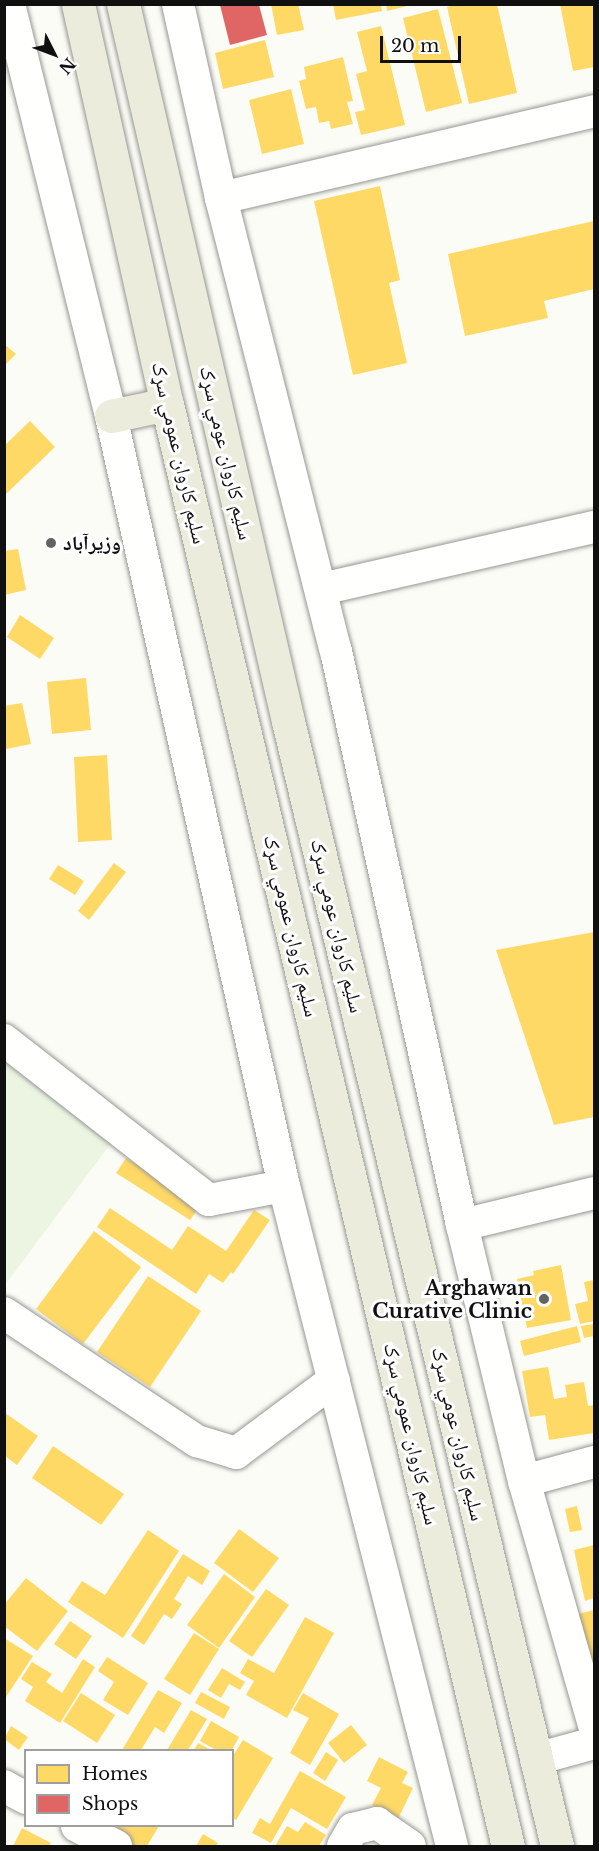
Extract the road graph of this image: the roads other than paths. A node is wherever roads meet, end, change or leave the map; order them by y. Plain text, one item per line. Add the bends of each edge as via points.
1 (9, 4) edge
2 (78, 4) edge
3 (123, 4) edge
4 (178, 4) edge
5 (17, 87) edge
6 (594, 111) edge
7 (221, 198) junction
8 (167, 404) junction
9 (111, 416) junction
10 (594, 527) edge
11 (321, 589) junction
12 (288, 721) junction
13 (243, 724) junction
14 (4, 1040) edge
15 (284, 1186) junction
16 (594, 1193) edge
17 (462, 1225) junction
18 (4, 1313) edge
19 (334, 1380) junction
20 (594, 1462) edge
21 (524, 1481) junction
22 (594, 1725) edge
23 (594, 1743) edge
24 (536, 1759) junction
25 (4, 1786) edge
26 (24, 1797) edge
27 (79, 1827) edge
28 (501, 1845) edge
29 (116, 1846) edge
30 (343, 1846) edge
31 (410, 1846) edge
32 (452, 1846) edge
33 (557, 1846) edge

1 - 5 street
2 - 8 main road, سلیم کاروان عمومي سړک
3 - 12 main road, سلیم کاروان عومي سړک
4 - 7 street
5 - 9 street
6 - 7 street
7 - 11 street
8 - 9 main road
8 - 13 main road, سلیم کاروان عمومي سړک
9 - 15 street
10 - 11 street
11 - 17 street
12 - 13 main road
12 - 24 main road, سلیم کاروان عومي سړک
13 - 28 main road, سلیم کاروان عمومي سړک
14 - 15 street via 208,1200
15 - 19 street
16 - 17 street
17 - 21 street
18 - 19 street via 197,1440 236,1453
19 - 32 street
20 - 21 street
21 - 22 street
23 - 24 street
24 - 33 main road, سلیم کاروان عومي سړک
25 - 26 street
27 - 29 street
30 - 31 street via 353,1829 377,1823

